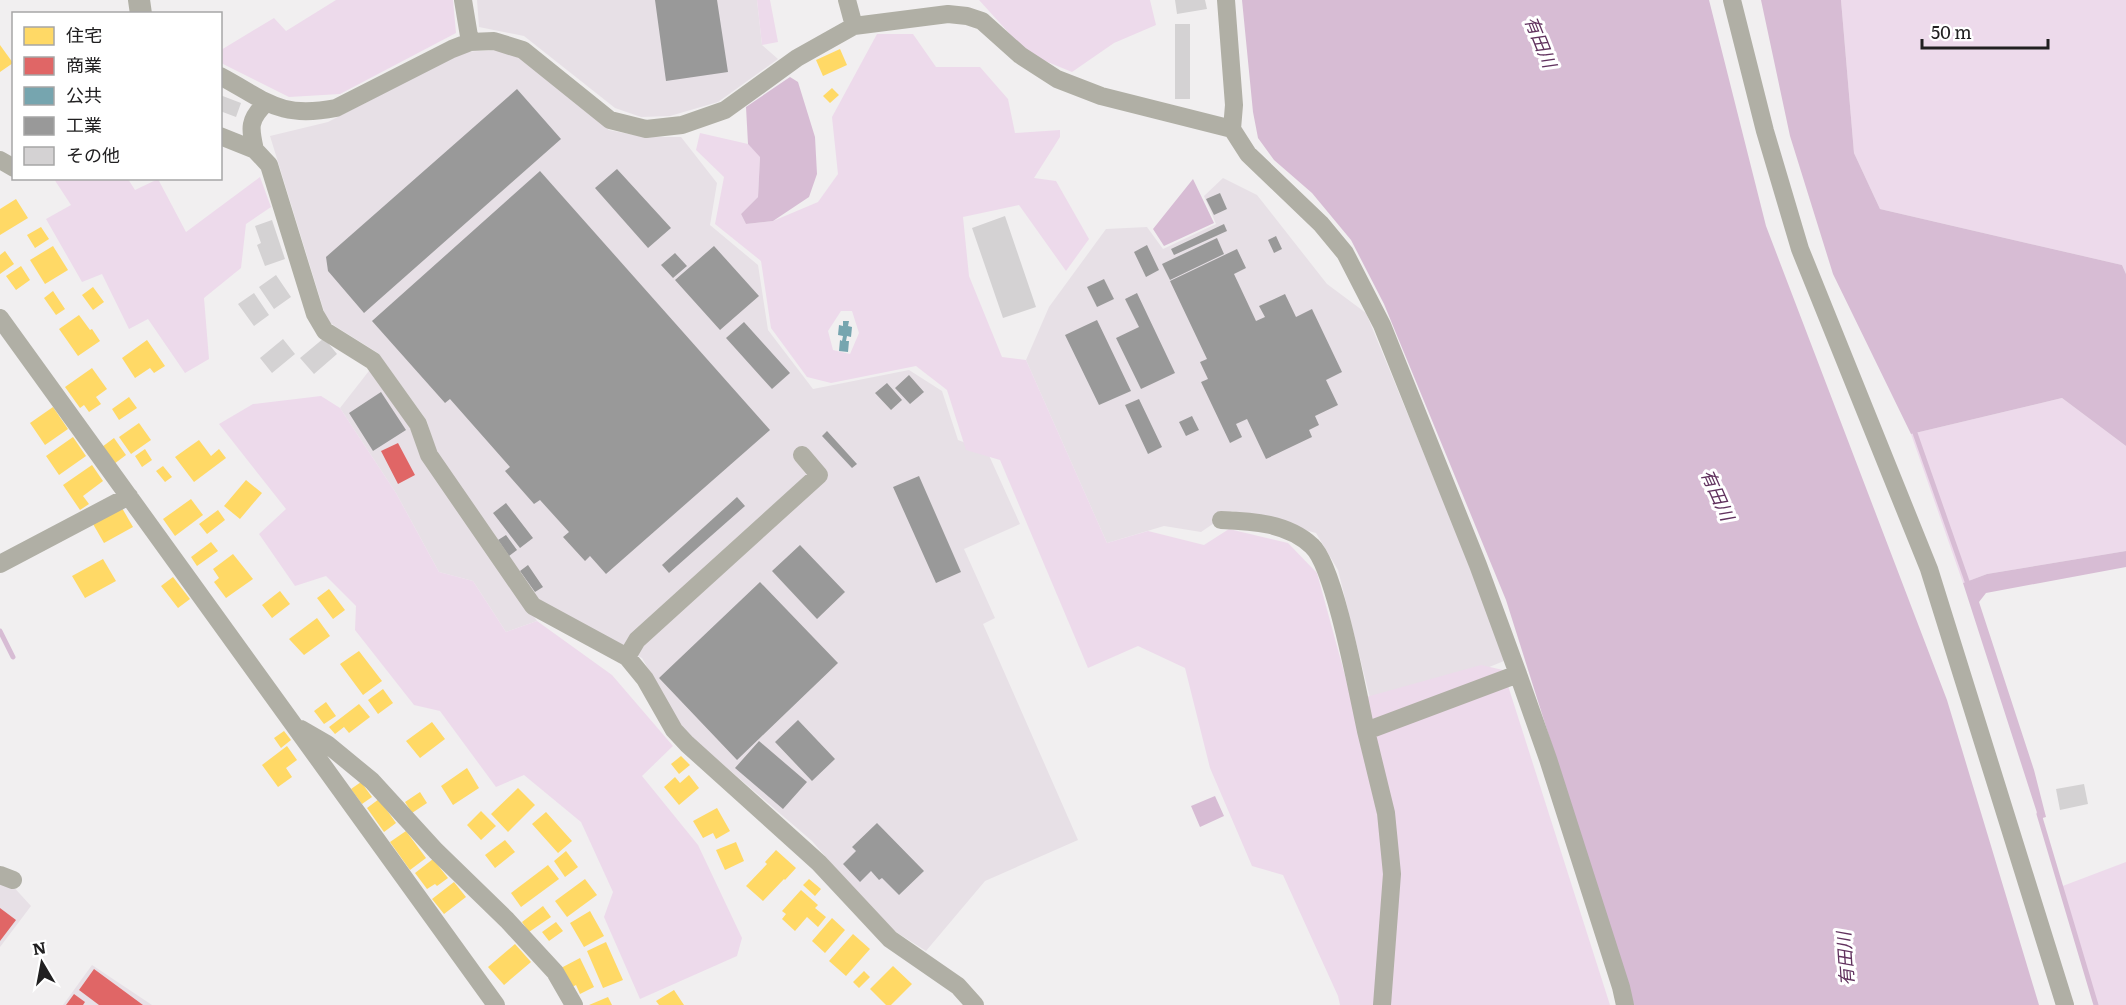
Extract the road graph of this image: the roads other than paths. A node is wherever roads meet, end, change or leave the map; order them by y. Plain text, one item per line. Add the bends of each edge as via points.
1 (463, 0) edge
2 (847, 0) edge
3 (1226, 0) edge
4 (1732, 0) edge
5 (854, 26) junction
6 (470, 42) junction
7 (222, 77) edge
8 (266, 103) junction
9 (1232, 129) junction
10 (222, 137) edge
11 (255, 150) junction
12 (0, 318) edge
13 (802, 455) dead end
14 (129, 496) junction
15 (1221, 520) dead end
16 (0, 564) edge
17 (627, 657) junction
18 (1518, 674) junction
19 (294, 725) junction
20 (1366, 731) junction
21 (496, 1005) edge
22 (574, 1005) edge
23 (975, 1005) edge
24 (1382, 1005) edge
25 (1625, 1005) edge
26 (2065, 1005) edge

1 - 6 street
2 - 5 street
3 - 9 street
4 - 26 street via 1800,249 1929,569
5 - 6 street via 797,58 725,110 682,125 646,129 610,120 523,50 494,41
5 - 9 street via 967,15 982,21 1020,55 1057,79 1101,96
6 - 8 street via 336,108 288,111
7 - 8 street
8 - 11 street via 255,114 250,130
9 - 18 street via 1248,154 1322,224 1345,253 1382,326
10 - 11 street
11 - 17 street via 269,165 315,314 325,331 373,361 418,424 429,455 533,606
12 - 14 street
13 - 17 street via 819,475 637,640
14 - 16 street
14 - 19 street
15 - 20 street via 1264,522 1313,546 1324,565 1337,608
17 - 23 street via 687,744 819,863 890,939 958,986
18 - 20 street
18 - 25 street
19 - 21 street
19 - 22 street via 327,744 372,781 547,963
20 - 24 street via 1386,813 1392,874

